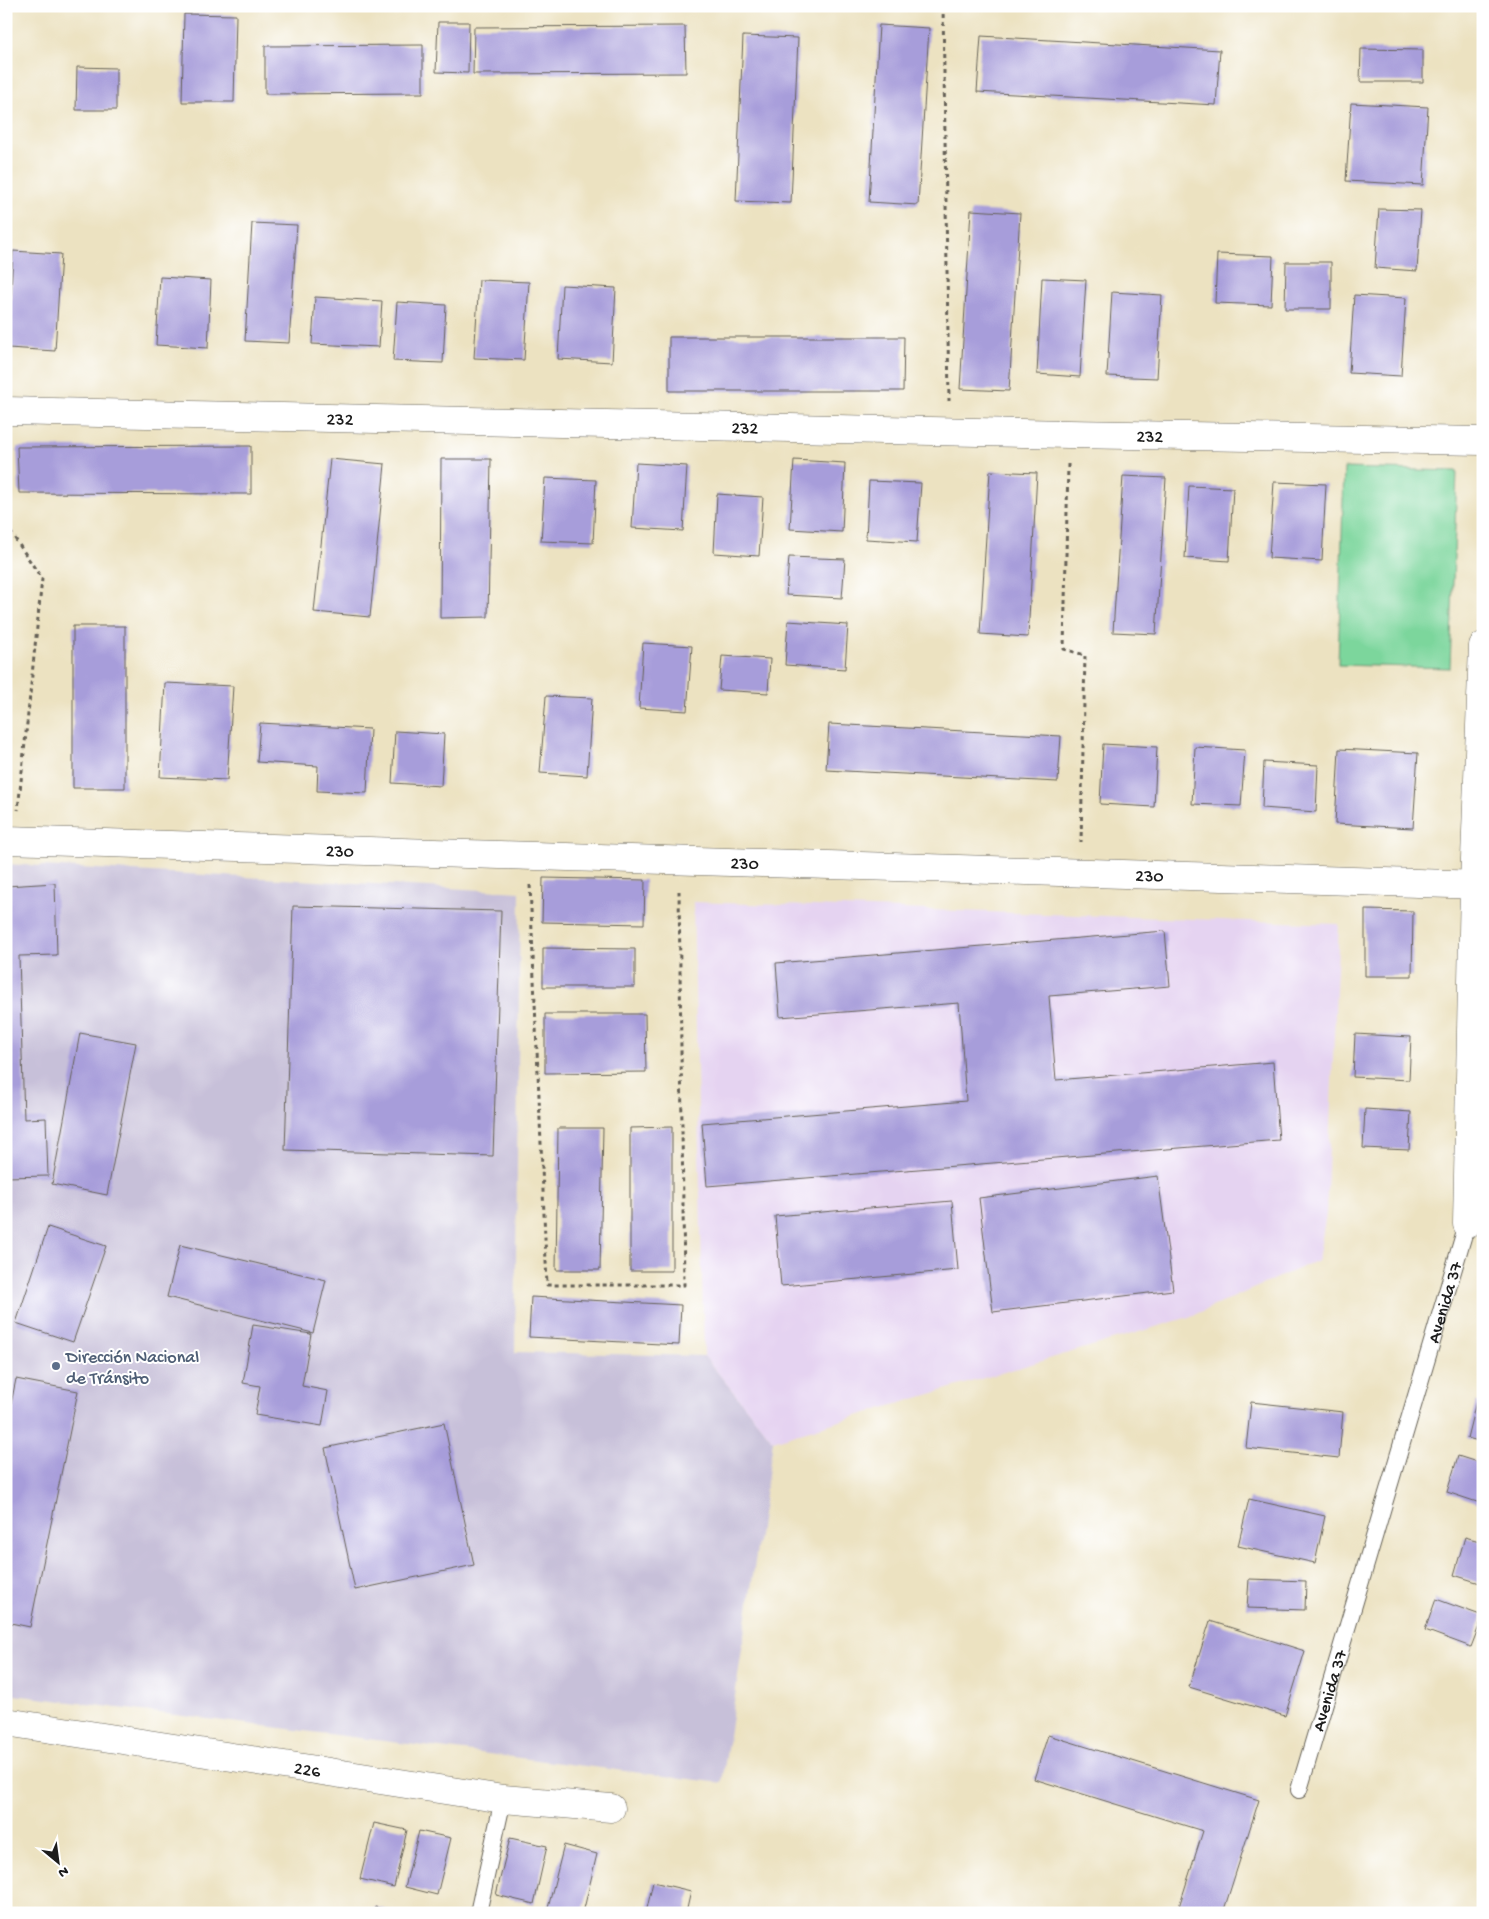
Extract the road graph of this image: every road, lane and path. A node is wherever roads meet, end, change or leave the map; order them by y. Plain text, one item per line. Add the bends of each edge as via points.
1 (943, 6) edge
2 (6, 411) edge
3 (950, 431) junction
4 (1068, 434) junction
5 (1483, 441) edge
6 (6, 525) edge
7 (1483, 646) edge
8 (10, 840) edge
9 (529, 857) junction
10 (679, 861) junction
11 (1081, 873) junction
12 (1479, 885) edge
13 (1467, 1224) joint
14 (6, 1722) edge
15 (1299, 1790) dead end
16 (503, 1799) junction
17 (611, 1808) dead end
18 (478, 1913) edge

1 - 3 path
2 - 3 street, 232
3 - 4 street, 232
4 - 5 street, 232
4 - 11 path via 1064,649 1085,655
6 - 8 path via 42,579
7 - 12 street, Avenida 37
8 - 9 street, 230
9 - 10 street, 230
9 - 10 path via 547,1285 684,1285
10 - 11 street, 230
11 - 12 street, 230
12 - 13 street, Avenida 37
13 - 15 lane, Avenida 37
14 - 16 street, 226
16 - 17 street, 226
16 - 18 lane

